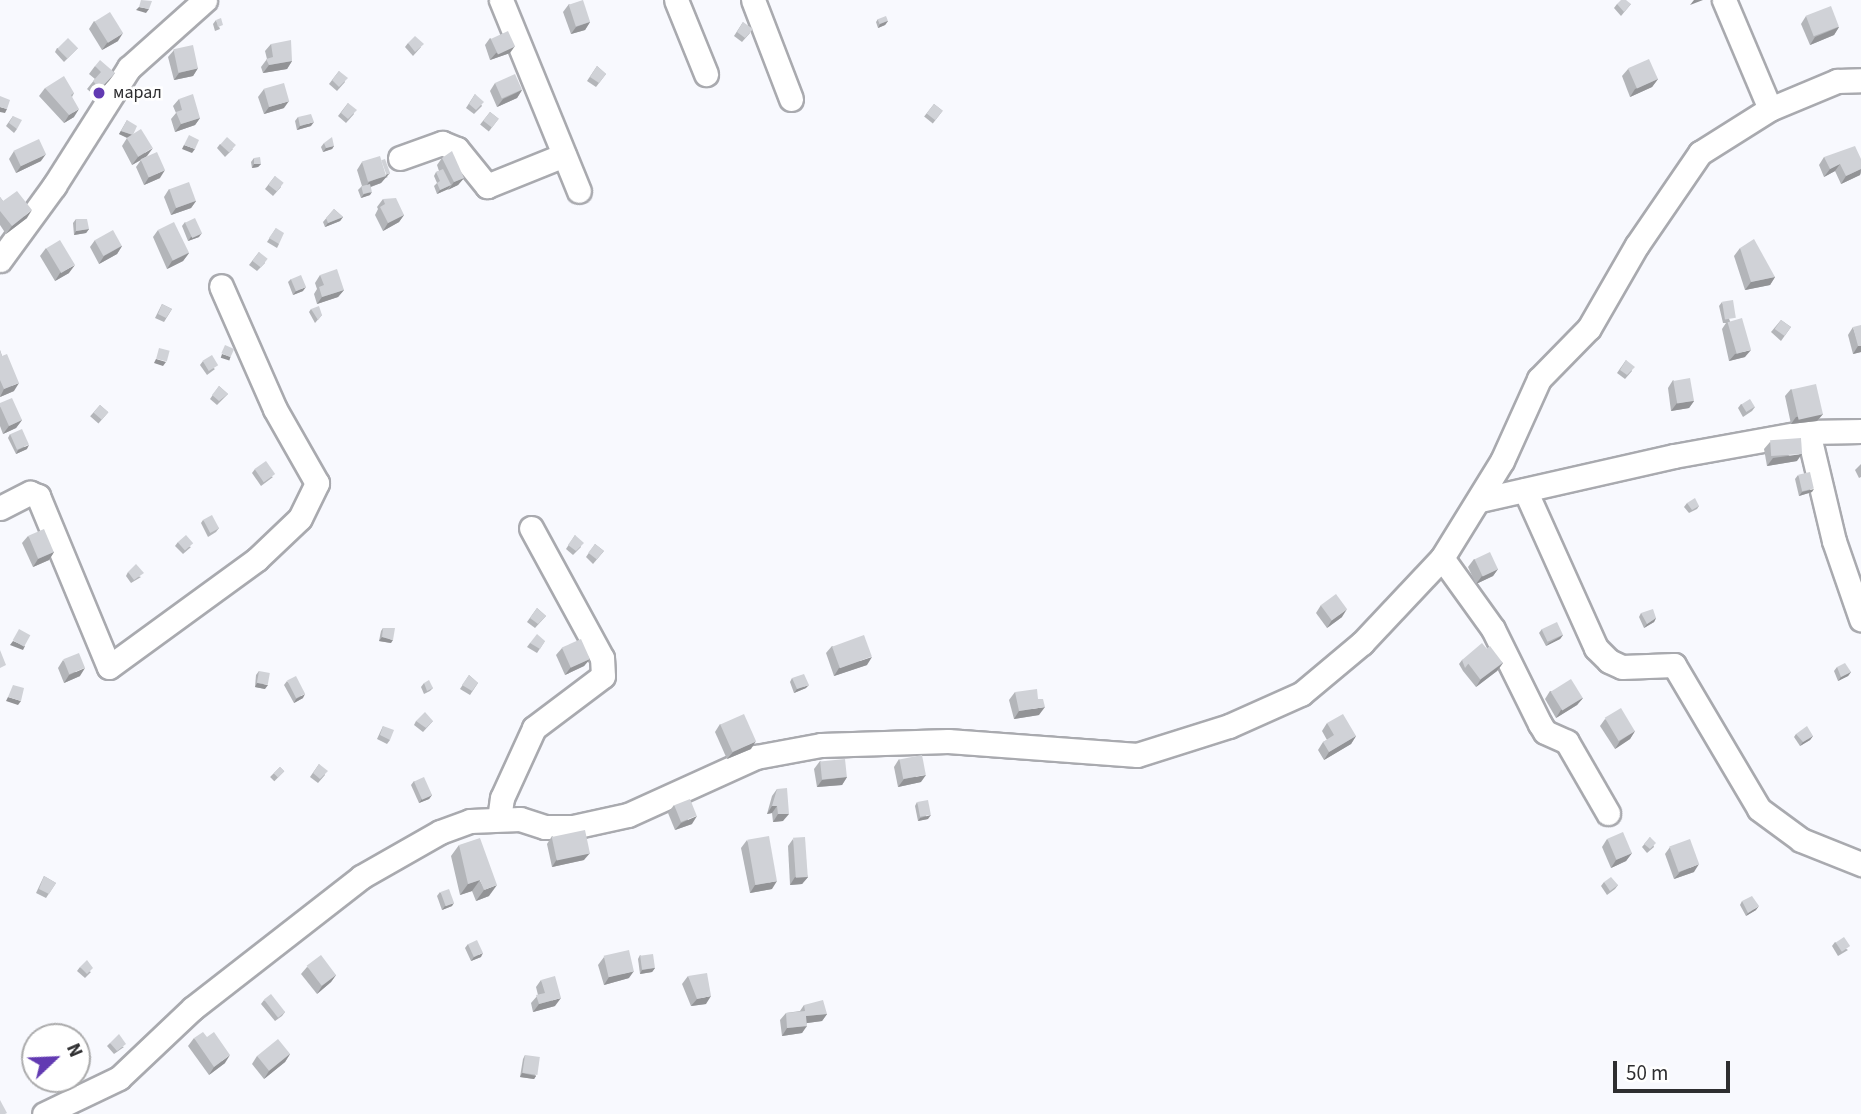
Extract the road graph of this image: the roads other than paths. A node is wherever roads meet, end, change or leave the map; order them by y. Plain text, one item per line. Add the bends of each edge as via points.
1 (205, 0) edge
2 (501, 0) edge
3 (676, 0) edge
4 (753, 0) edge
5 (1724, 0) edge
6 (706, 74) dead end
7 (1861, 80) edge
8 (791, 99) dead end
9 (1769, 109) junction
10 (564, 155) junction
11 (400, 158) dead end
12 (579, 191) dead end
13 (0, 260) edge
14 (221, 286) dead end
15 (1861, 431) edge
16 (1808, 432) junction
17 (1525, 490) junction
18 (1480, 500) junction
19 (0, 508) edge
20 (531, 528) dead end
21 (1442, 558) junction
22 (1861, 619) edge
23 (1608, 813) dead end
24 (499, 819) junction
25 (1861, 864) edge
26 (44, 1114) edge

1 - 13 street via 129,68 54,186
2 - 10 street
3 - 6 street
4 - 8 street
5 - 9 street
7 - 9 street via 1837,81
9 - 18 street via 1700,153 1588,328 1539,379
10 - 11 street via 487,186 457,149 442,143
10 - 12 street
14 - 19 street via 275,409 317,483 300,518 257,559 109,667 38,496 30,493
15 - 16 street
16 - 17 street
16 - 22 street via 1834,541
17 - 18 street
17 - 25 street via 1596,648 1622,667 1674,665 1759,809 1801,840
18 - 21 street
20 - 24 street via 602,658 603,676 534,729 502,798
21 - 23 street via 1493,629 1539,724 1567,742
21 - 24 street via 1362,643 1301,694 1229,726 1137,755 948,741 821,745 756,757 628,815 573,827
24 - 26 street via 470,821 440,832 361,877 193,1008 119,1078

